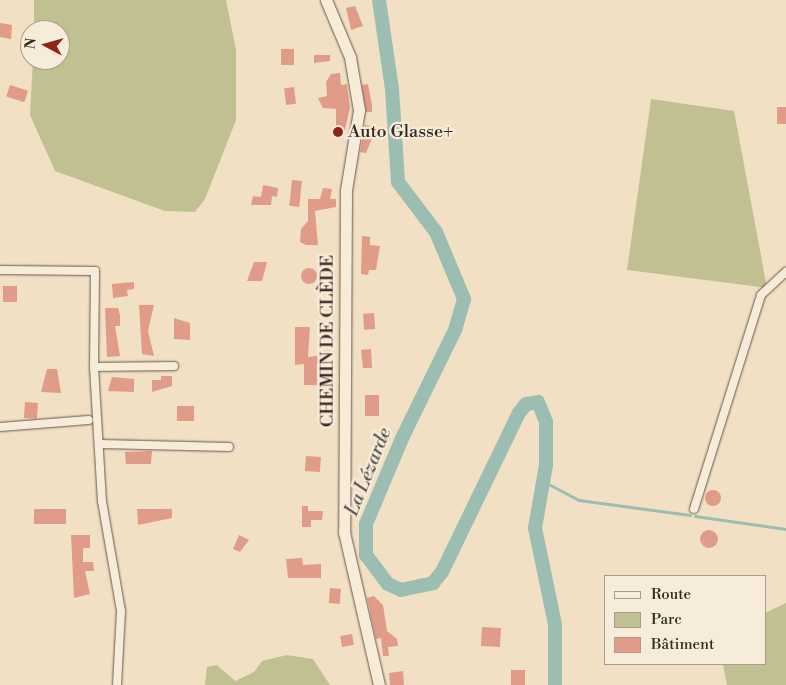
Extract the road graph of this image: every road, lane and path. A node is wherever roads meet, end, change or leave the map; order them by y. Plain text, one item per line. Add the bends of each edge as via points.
1 (326, 0) edge
2 (0, 270) edge
3 (786, 272) edge
4 (174, 366) dead end
5 (94, 367) junction
6 (89, 420) dead end
7 (0, 427) edge
8 (101, 444) junction
9 (229, 447) dead end
10 (694, 509) dead end
11 (117, 685) edge
12 (379, 685) edge

1 - 12 main road, CHEMIN DE CLÈDE via 350,56 359,110 346,190 344,532
2 - 5 street via 95,271
3 - 10 street via 761,295
4 - 5 street
5 - 8 street
6 - 7 street
8 - 9 street
8 - 11 street via 102,501 121,610

